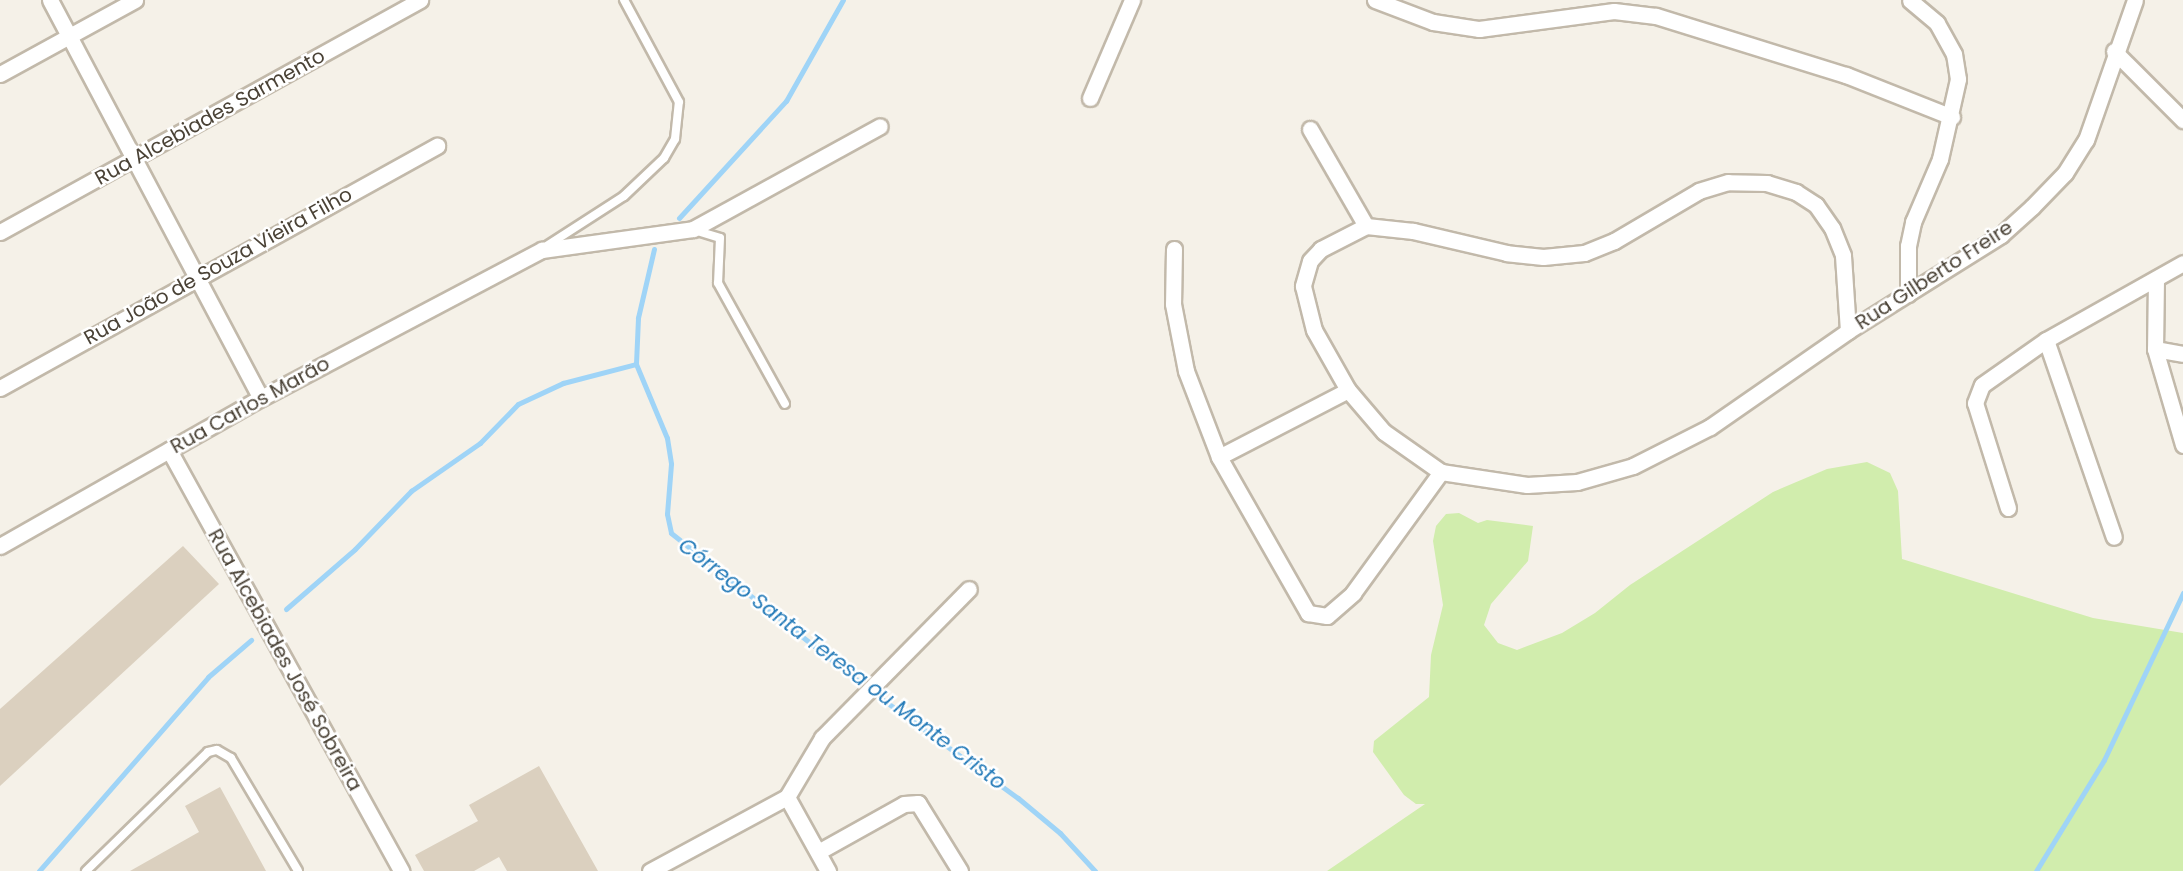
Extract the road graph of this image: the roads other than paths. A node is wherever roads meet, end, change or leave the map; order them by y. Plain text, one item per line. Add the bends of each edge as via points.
1 (50, 0) edge
2 (135, 0) edge
3 (420, 0) edge
4 (624, 0) edge
5 (1132, 0) edge
6 (1375, 0) edge
7 (1910, 0) edge
8 (2135, 0) edge
9 (69, 36) junction
10 (2114, 51) junction
11 (0, 74) edge
12 (1090, 98) dead end
13 (1952, 117) junction
14 (2183, 120) edge
15 (880, 126) dead end
16 (1310, 129) dead end
17 (437, 146) dead end
18 (135, 159) junction
19 (1366, 226) junction
20 (693, 229) junction
21 (0, 232) edge
22 (1174, 249) dead end
23 (542, 250) junction
24 (2183, 263) edge
25 (197, 277) junction
26 (2156, 279) junction
27 (1908, 294) junction
28 (1848, 331) junction
29 (2046, 340) junction
30 (2155, 349) junction
31 (2183, 354) edge
32 (0, 388) edge
33 (1348, 390) junction
34 (261, 398) junction
35 (785, 404) dead end
36 (2183, 444) edge
37 (169, 450) junction
38 (1219, 457) junction
39 (1441, 472) junction
40 (2008, 508) dead end
41 (2114, 537) dead end
42 (0, 546) edge
43 (969, 589) dead end
44 (787, 797) junction
45 (818, 852) junction
46 (86, 871) edge
47 (298, 871) edge
48 (401, 871) edge
49 (650, 871) edge
50 (828, 871) edge
51 (960, 871) edge

1 - 9 street
2 - 9 street
3 - 18 street, Rua Alcebiades Sarmento
4 - 23 lane via 679,102 675,139 664,158 624,196
5 - 12 street
6 - 13 street via 1433,22 1479,29 1614,12 1656,16 1846,75
7 - 13 street via 1937,23 1954,54 1958,79
8 - 10 street, Rua Gilberto Freire
9 - 11 street
9 - 18 street
10 - 14 street
10 - 27 street, Rua Gilberto Freire via 2085,140 2065,173 2001,235
13 - 27 street via 1940,159 1913,222 1908,246
15 - 20 street
16 - 19 street
17 - 25 street, Rua João de Souza Vieira Filho
18 - 21 street, Rua Alcebiades Sarmento
18 - 25 street
19 - 28 street via 1413,231 1507,253 1543,257 1584,253 1614,241 1699,191 1728,182 1767,183 1796,192 1816,206 1832,228 1843,255
19 - 33 street via 1321,249 1310,261 1303,286 1314,330
20 - 23 street, Rua Carlos Marão
20 - 35 lane via 720,238 718,283
22 - 38 street via 1171,279 1176,333
23 - 34 street, Rua Carlos Marão
24 - 26 street
25 - 32 street, Rua João de Souza Vieira Filho
25 - 34 street
26 - 29 street
26 - 30 street
27 - 28 street, Rua Gilberto Freire
28 - 39 street, Rua Gilberto Freire via 1710,427 1633,466 1577,482 1527,485
29 - 40 street via 1990,378 1977,393 1975,403
29 - 41 street
30 - 31 street
30 - 36 street
33 - 38 street
33 - 39 street via 1384,432
34 - 37 street, Rua Carlos Marão
37 - 42 street, Rua Carlos Marão
37 - 48 street, Rua Alcebiades José Sobreira
38 - 39 street via 1308,613 1319,617 1327,616 1353,593
43 - 44 street via 807,757
44 - 45 street
44 - 49 street
45 - 50 street
45 - 51 street via 903,804 918,803
46 - 47 lane via 208,752 217,750 231,758

